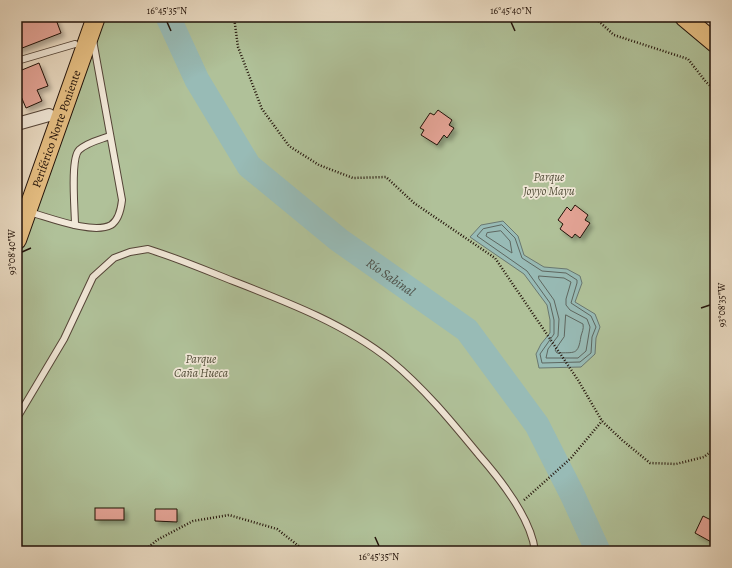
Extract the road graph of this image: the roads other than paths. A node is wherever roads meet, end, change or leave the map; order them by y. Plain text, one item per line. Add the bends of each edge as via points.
1 (684, 17) edge
2 (91, 21) edge
3 (715, 43) edge
4 (75, 44) junction
5 (17, 61) edge
6 (49, 115) junction
7 (17, 124) edge
8 (110, 136) junction
9 (22, 208) edge
10 (75, 225) junction
11 (17, 240) edge
12 (17, 418) edge
13 (535, 551) edge

1 - 3 main road
2 - 4 main road, Periférico Norte Poniente
2 - 8 lane
2 - 9 main road, Periférico Norte Poniente
4 - 5 lane
4 - 6 main road, Periférico Norte Poniente
6 - 7 street
6 - 9 main road, Periférico Norte Poniente
8 - 10 lane via 90,143 78,152 75,164
8 - 10 lane via 122,200 120,215 111,225 98,228
9 - 10 lane
9 - 11 main road, Periférico Norte Poniente
12 - 13 lane via 64,339 93,277 114,258 148,249 280,299 328,322 389,359 417,383 487,463 518,506

